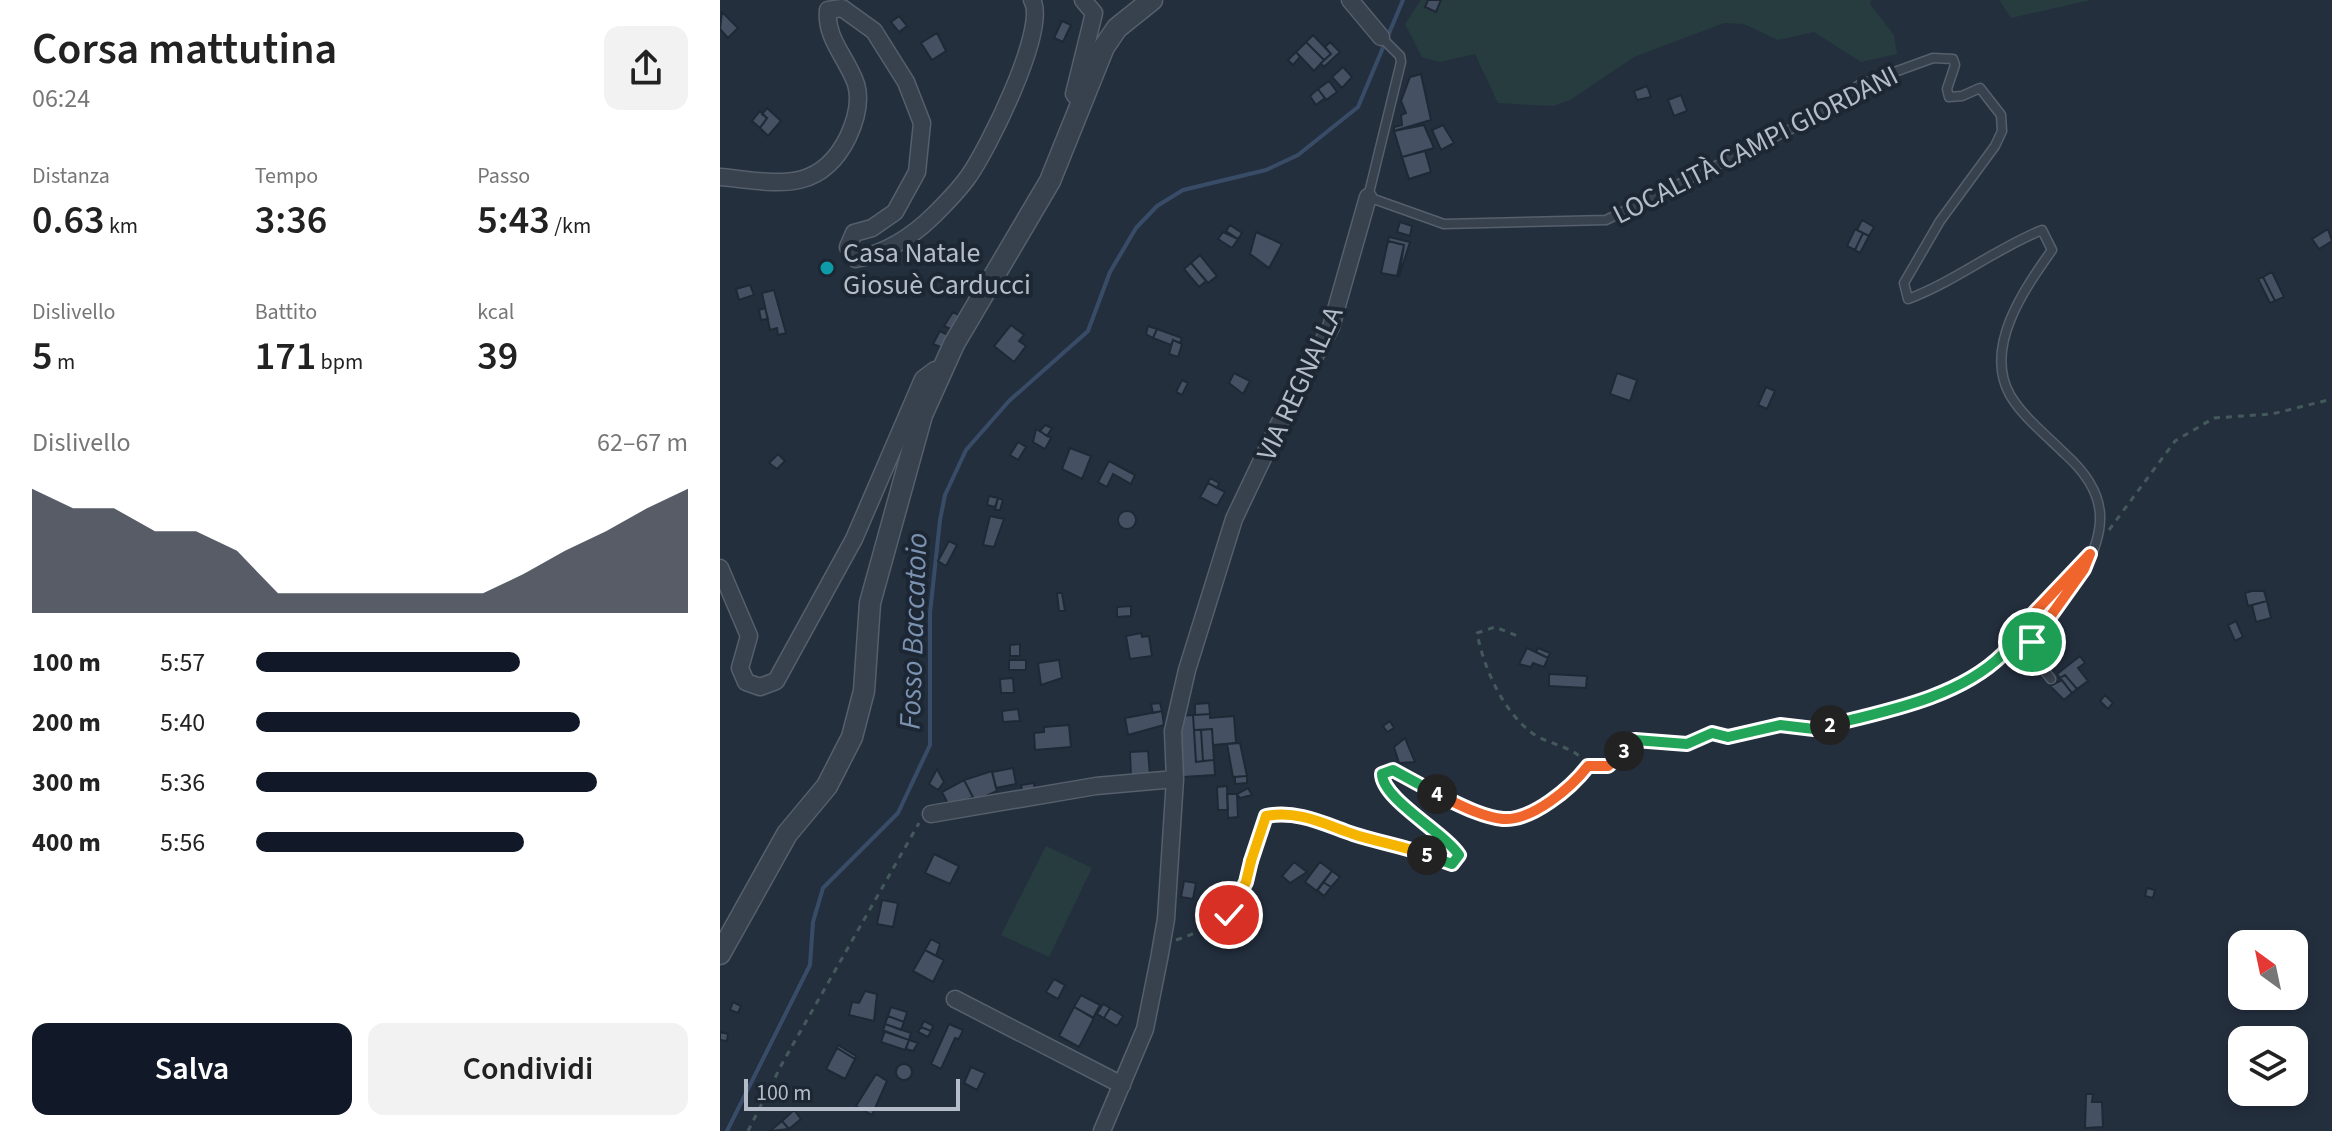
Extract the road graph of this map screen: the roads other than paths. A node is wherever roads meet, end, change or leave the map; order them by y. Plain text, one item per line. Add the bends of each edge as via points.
1 (1032, 0) edge
2 (1083, 0) edge
3 (1152, 0) edge
4 (1350, 0) edge
5 (1381, 37) joint
6 (1082, 103) junction
7 (720, 177) edge
8 (1368, 197) junction
9 (942, 370) junction
10 (720, 568) edge
11 (2051, 679) dead end
12 (1175, 779) junction
13 (931, 814) road end
14 (720, 954) edge
15 (955, 999) dead end
16 (1122, 1085) junction
17 (1102, 1131) edge

1 - 7 street via 1035,23 1028,50 969,176 934,215 883,254 856,259 848,247 854,233 895,212 917,172 922,123 906,82 874,31 842,8 828,10 827,23 857,86 856,120 840,153 816,176 789,184
2 - 6 street via 1094,13 1074,81 1074,94
3 - 6 street via 1117,28 1104,47
4 - 5 street, VIA REGNALLA
5 - 8 lane, VIA REGNALLA via 1401,62
6 - 9 street via 1050,181
8 - 11 lane, LOCALITÀ CAMPI GIORDANI via 1444,224 1606,220 1801,124 1859,85 1933,58 1953,59 1949,97 1980,88 2001,115 2002,131 1904,283 1908,299 1946,285 2042,230 2052,250 2021,293 2008,328 2002,372 2010,394 2080,468 2097,497 2098,531 2084,569 2032,642 2030,652
8 - 12 street, VIA REGNALLA via 1331,327 1234,519 1204,609 1173,731
9 - 10 street via 923,379 854,539 776,681 760,687 746,682 740,668 749,636
9 - 14 street via 922,415 870,603 864,691 852,737 827,786 787,834
12 - 13 street via 1096,786
12 - 16 street, VIA REGNALLA via 1166,919 1145,1029
15 - 16 street
16 - 17 street, VIA REGNALLA

